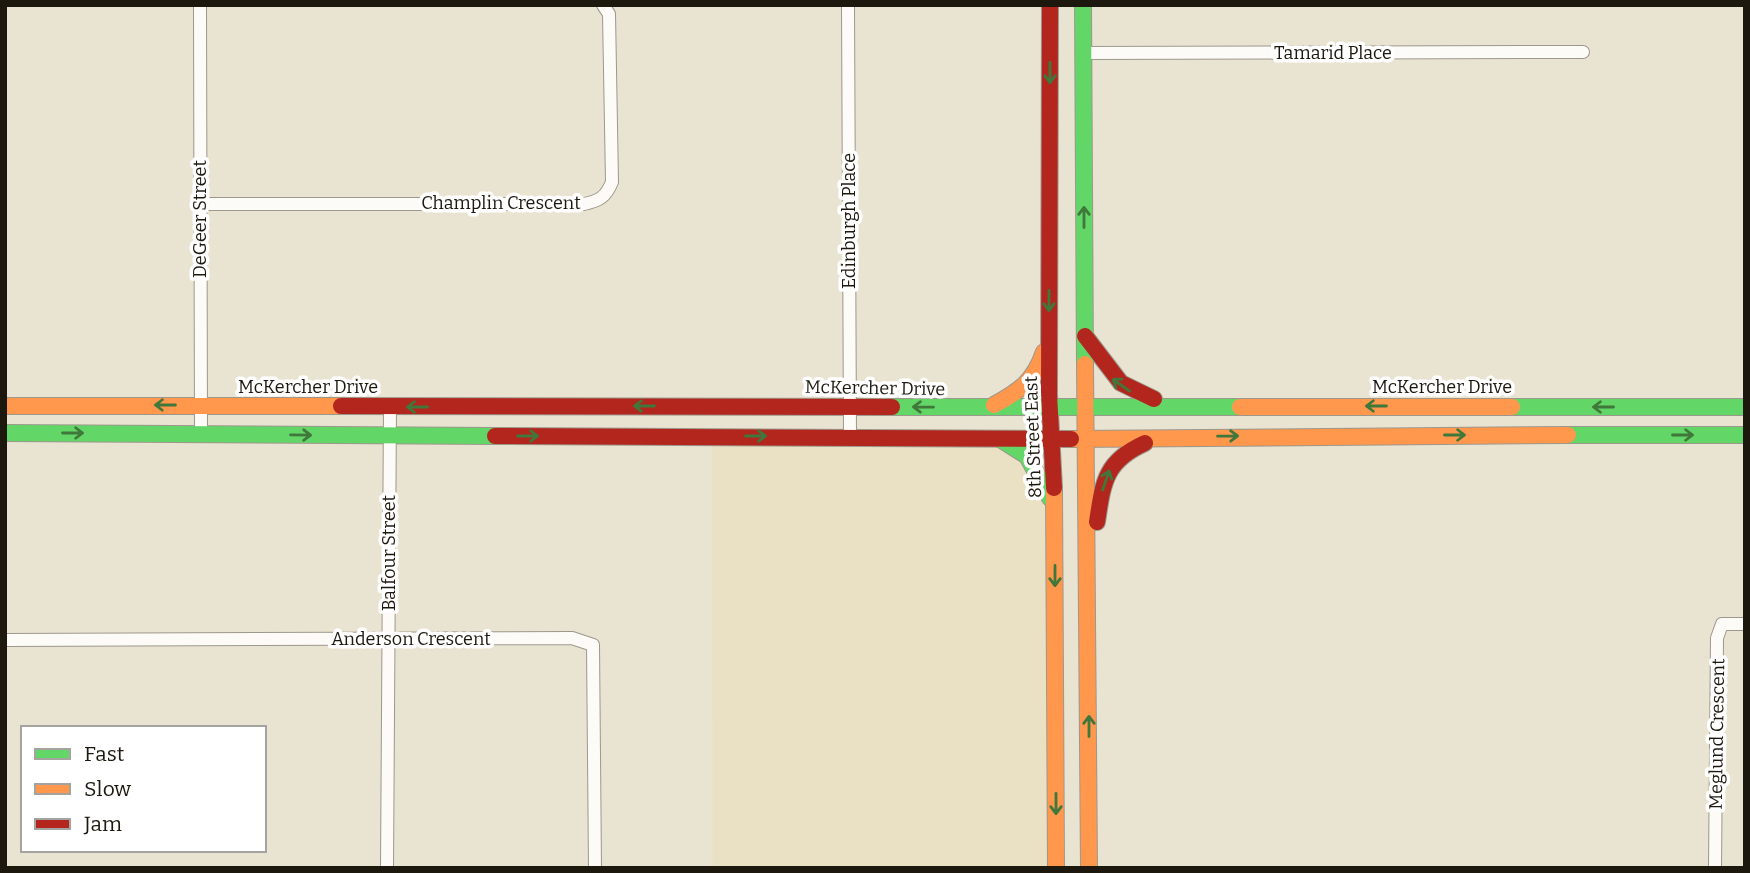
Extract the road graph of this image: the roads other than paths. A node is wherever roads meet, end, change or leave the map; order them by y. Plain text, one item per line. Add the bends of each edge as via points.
1 (200, 5) edge
2 (603, 5) edge
3 (848, 5) edge
4 (1050, 5) edge
5 (1083, 5) edge
6 (1583, 52) dead end
7 (1083, 53) junction
8 (200, 204) junction
9 (1083, 334) junction
10 (1049, 336) junction
11 (200, 405) junction
12 (1088, 405) junction
13 (5, 406) edge
14 (849, 406) junction
15 (1050, 406) junction
16 (1181, 406) junction
17 (390, 407) junction
18 (991, 407) junction
19 (1745, 407) edge
20 (5, 433) edge
21 (201, 433) junction
22 (1745, 435) edge
23 (390, 436) junction
24 (849, 436) junction
25 (1159, 437) junction
26 (1000, 439) junction
27 (1050, 439) junction
28 (1088, 439) junction
29 (1055, 508) junction
30 (1088, 570) junction
31 (1745, 624) edge
32 (388, 639) junction
33 (5, 640) edge
34 (387, 868) edge
35 (595, 868) edge
36 (1056, 868) edge
37 (1089, 868) edge
38 (1715, 868) edge

1 - 8 street, DeGeer Street
2 - 8 street, Champlin Crescent via 609,14 612,182 599,200 583,204
3 - 14 street, Edinburgh Place
4 -> 10 main road, 8th Street East
5 - 7 main road
6 - 7 street, Tamarid Place
9 -> 7 main road
8 - 11 street, DeGeer Street
9 - 12 main road
16 -> 9 main road via 1136,395 1112,379
10 - 15 main road, 8th Street East
10 - 18 main road via 1036,377
11 -> 13 main road, McKercher Drive
11 - 17 main road, McKercher Drive
11 - 21 street, DeGeer Street
12 - 15 main road, McKercher Drive
12 - 16 main road, McKercher Drive
12 - 28 main road
14 -> 17 main road, McKercher Drive
18 -> 14 main road, McKercher Drive
14 - 24 street, Edinburgh Place
15 - 18 main road, McKercher Drive
15 - 27 main road, 8th Street East
19 -> 16 main road, McKercher Drive
17 - 23 street, Balfour Street
20 -> 21 main road
21 -> 23 main road
25 -> 22 main road
23 -> 24 main road
23 - 32 street, Balfour Street
24 - 26 main road
25 - 28 main road
30 -> 25 main road via 1105,476 1122,452
26 - 27 main road
26 - 29 main road via 1027,456
27 - 28 main road
27 - 29 main road, 8th Street East
28 - 30 main road
29 -> 36 main road, 8th Street East
37 -> 30 main road
31 - 38 street, Meglund Crescent via 1722,624 1717,638
32 - 33 street, Anderson Crescent
32 - 34 street, Balfour Street
32 - 35 street, Anderson Crescent via 572,638 593,645

